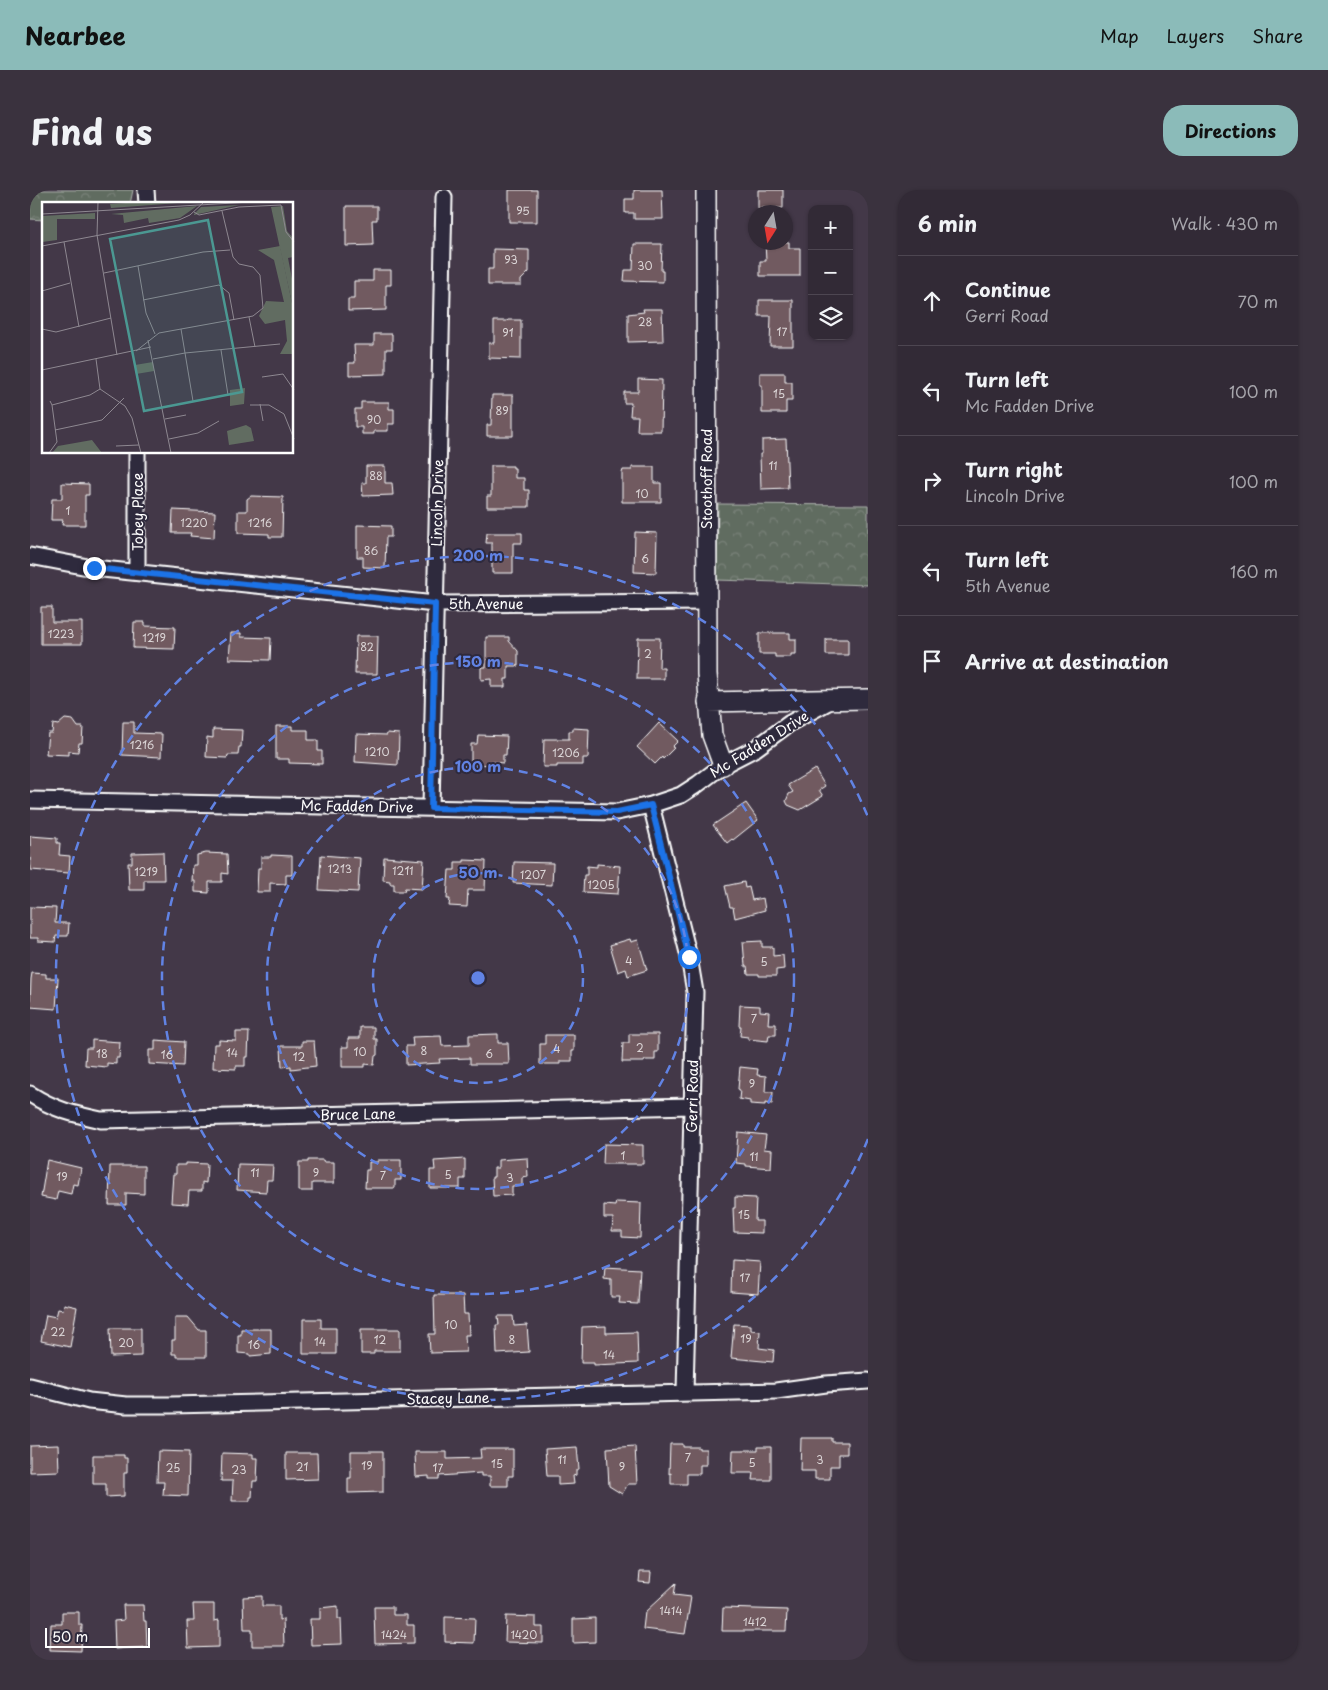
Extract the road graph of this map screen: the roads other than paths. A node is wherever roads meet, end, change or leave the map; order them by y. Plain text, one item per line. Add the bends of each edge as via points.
1 (706, 190) edge
2 (444, 197) dead end
3 (137, 454) edge
4 (30, 556) edge
5 (137, 572) junction
6 (706, 602) junction
7 (435, 604) junction
8 (868, 699) edge
9 (834, 700) junction
10 (708, 702) junction
11 (723, 765) junction
12 (30, 800) edge
13 (651, 805) junction
14 (431, 808) junction
15 (30, 1094) edge
16 (692, 1106) junction
17 (868, 1382) edge
18 (30, 1386) edge
19 (685, 1392) junction

1 - 6 street, Stoothoff Road
2 - 7 street, Lincoln Drive
3 - 5 street, Tobey Place
4 - 5 street, 5th Avenue
5 - 7 street, 5th Avenue
6 - 7 street, 5th Avenue
6 - 10 street, Stoothoff Road
7 - 14 street, Lincoln Drive
8 - 9 street
9 - 10 street
9 - 11 street, Mc Fadden Drive
10 - 11 street, Stoothoff Road via 712,735
11 - 13 street, Mc Fadden Drive via 681,794
12 - 14 street, Mc Fadden Drive
13 - 14 street, Mc Fadden Drive via 617,812
13 - 16 street, Gerri Road via 695,992
15 - 16 street, Bruce Lane via 47,1105 101,1120
16 - 19 street, Gerri Road
17 - 19 street, Stacey Lane via 776,1391
18 - 19 street, Stacey Lane via 90,1401 126,1405

